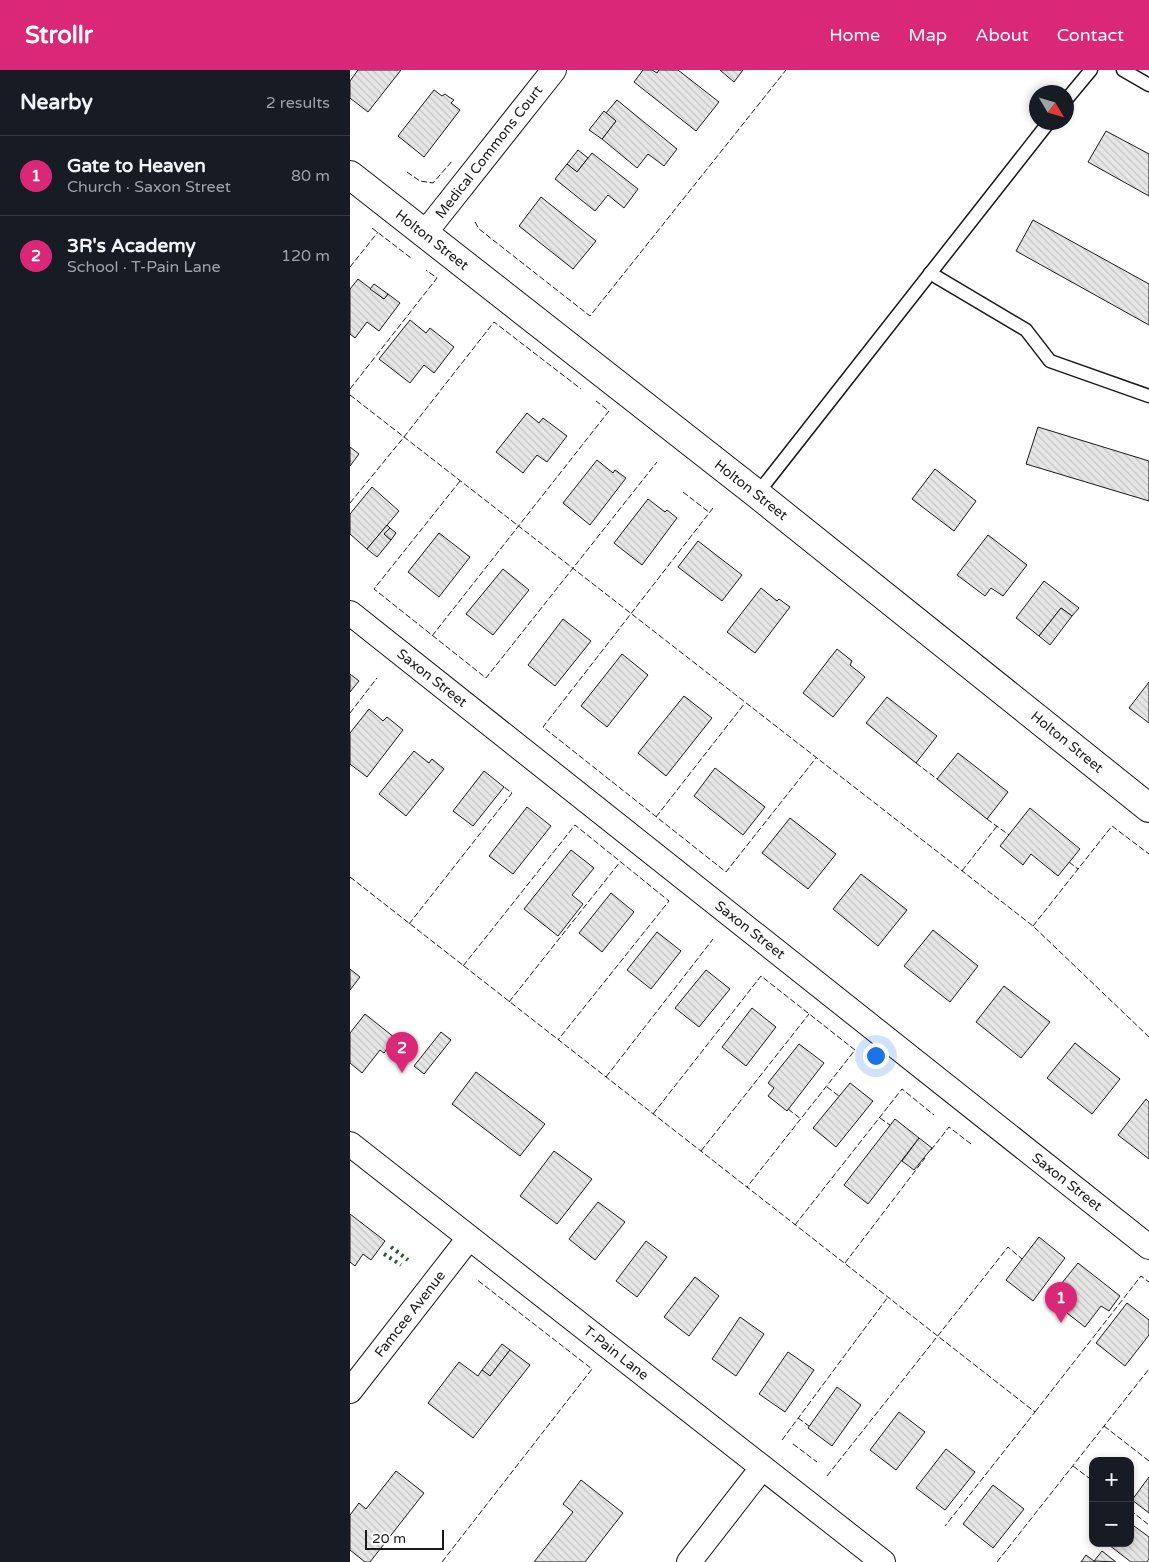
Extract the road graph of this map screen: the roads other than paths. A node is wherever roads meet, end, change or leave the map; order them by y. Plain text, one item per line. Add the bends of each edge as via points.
1 (554, 70) edge
2 (1091, 70) edge
3 (1122, 70) edge
4 (1149, 85) edge
5 (1074, 90) edge
6 (1043, 130) edge
7 (350, 176) edge
8 (424, 234) junction
9 (930, 273) junction
10 (1149, 396) edge
11 (758, 494) junction
12 (350, 613) edge
13 (1149, 808) edge
14 (350, 1144) edge
15 (469, 1238) junction
16 (1149, 1247) edge
17 (350, 1391) edge
18 (762, 1468) junction
19 (689, 1562) edge
20 (883, 1562) edge

1 - 8 street, Medical Commons Court
2 - 5 lane
3 - 4 lane
6 - 9 lane
7 - 8 street, Holton Street
8 - 11 street, Holton Street
9 - 10 lane via 1026,330 1050,361
9 - 11 lane
11 - 13 street, Holton Street
12 - 16 street, Saxon Street
14 - 15 street, T-Pain Lane
15 - 17 street, Famcee Avenue
15 - 18 street, T-Pain Lane
18 - 19 street
18 - 20 street, T-Pain Lane

